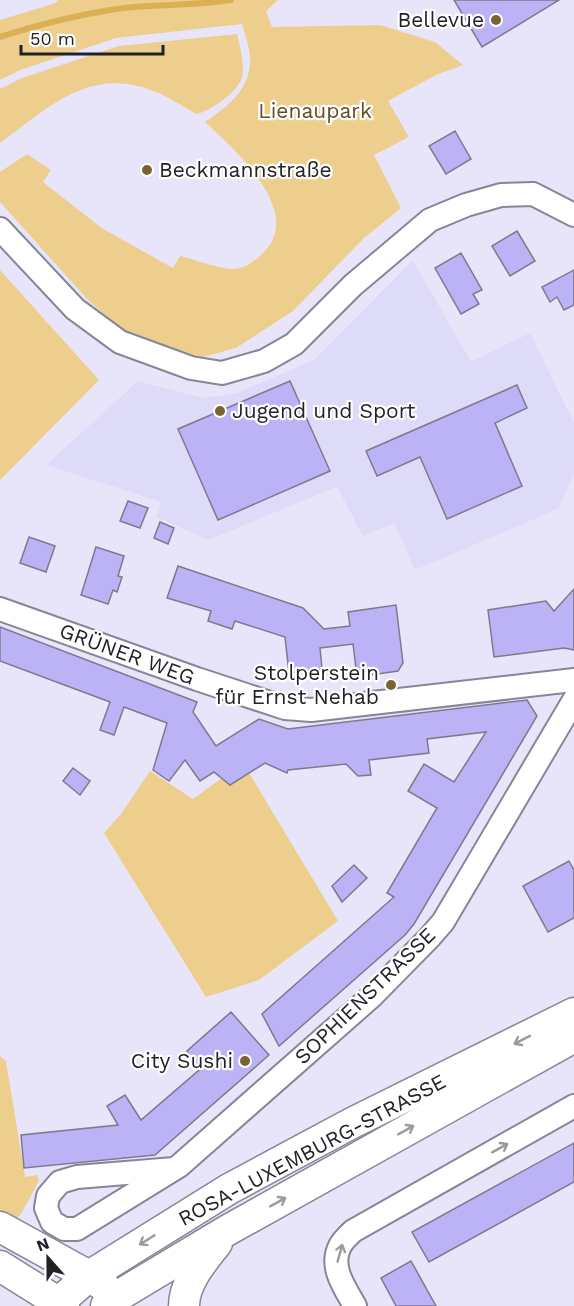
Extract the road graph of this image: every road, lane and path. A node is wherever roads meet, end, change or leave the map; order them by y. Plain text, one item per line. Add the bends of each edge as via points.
1 (574, 214) edge
2 (0, 229) edge
3 (0, 609) edge
4 (574, 680) edge
5 (574, 700) edge
6 (574, 1013) edge
7 (574, 1037) edge
8 (574, 1106) edge
9 (174, 1169) junction
10 (0, 1227) edge
11 (228, 1230) junction
12 (0, 1266) edge
13 (89, 1276) junction
14 (119, 1303) edge
15 (59, 1305) edge
16 (184, 1306) edge
17 (355, 1306) edge

1 - 2 street via 533,194 501,195 430,220 353,285 294,344 264,361 222,373 191,368 120,342 75,309
3 - 4 street, GRÜNER WEG via 285,708 311,710
5 - 9 street, SOPHIENSTRASSE via 443,922 372,996
6 -> 13 main road, ROSA-LUXEMBURG-STRASSE via 240,1183
11 -> 7 main road, ROSA-LUXEMBURG-STRASSE
17 -> 8 street via 338,1276 337,1263 339,1246 353,1231
9 - 9 street, SOPHIENSTRASSE via 77,1177 60,1182 48,1196 46,1208 52,1222 64,1229 77,1229
10 - 13 main road
11 - 14 main road, ROSA-LUXEMBURG-STRASSE
11 - 16 main road via 195,1273
12 - 15 main road
13 - 14 main road
13 - 15 main road, ROSA-LUXEMBURG-STRASSE

